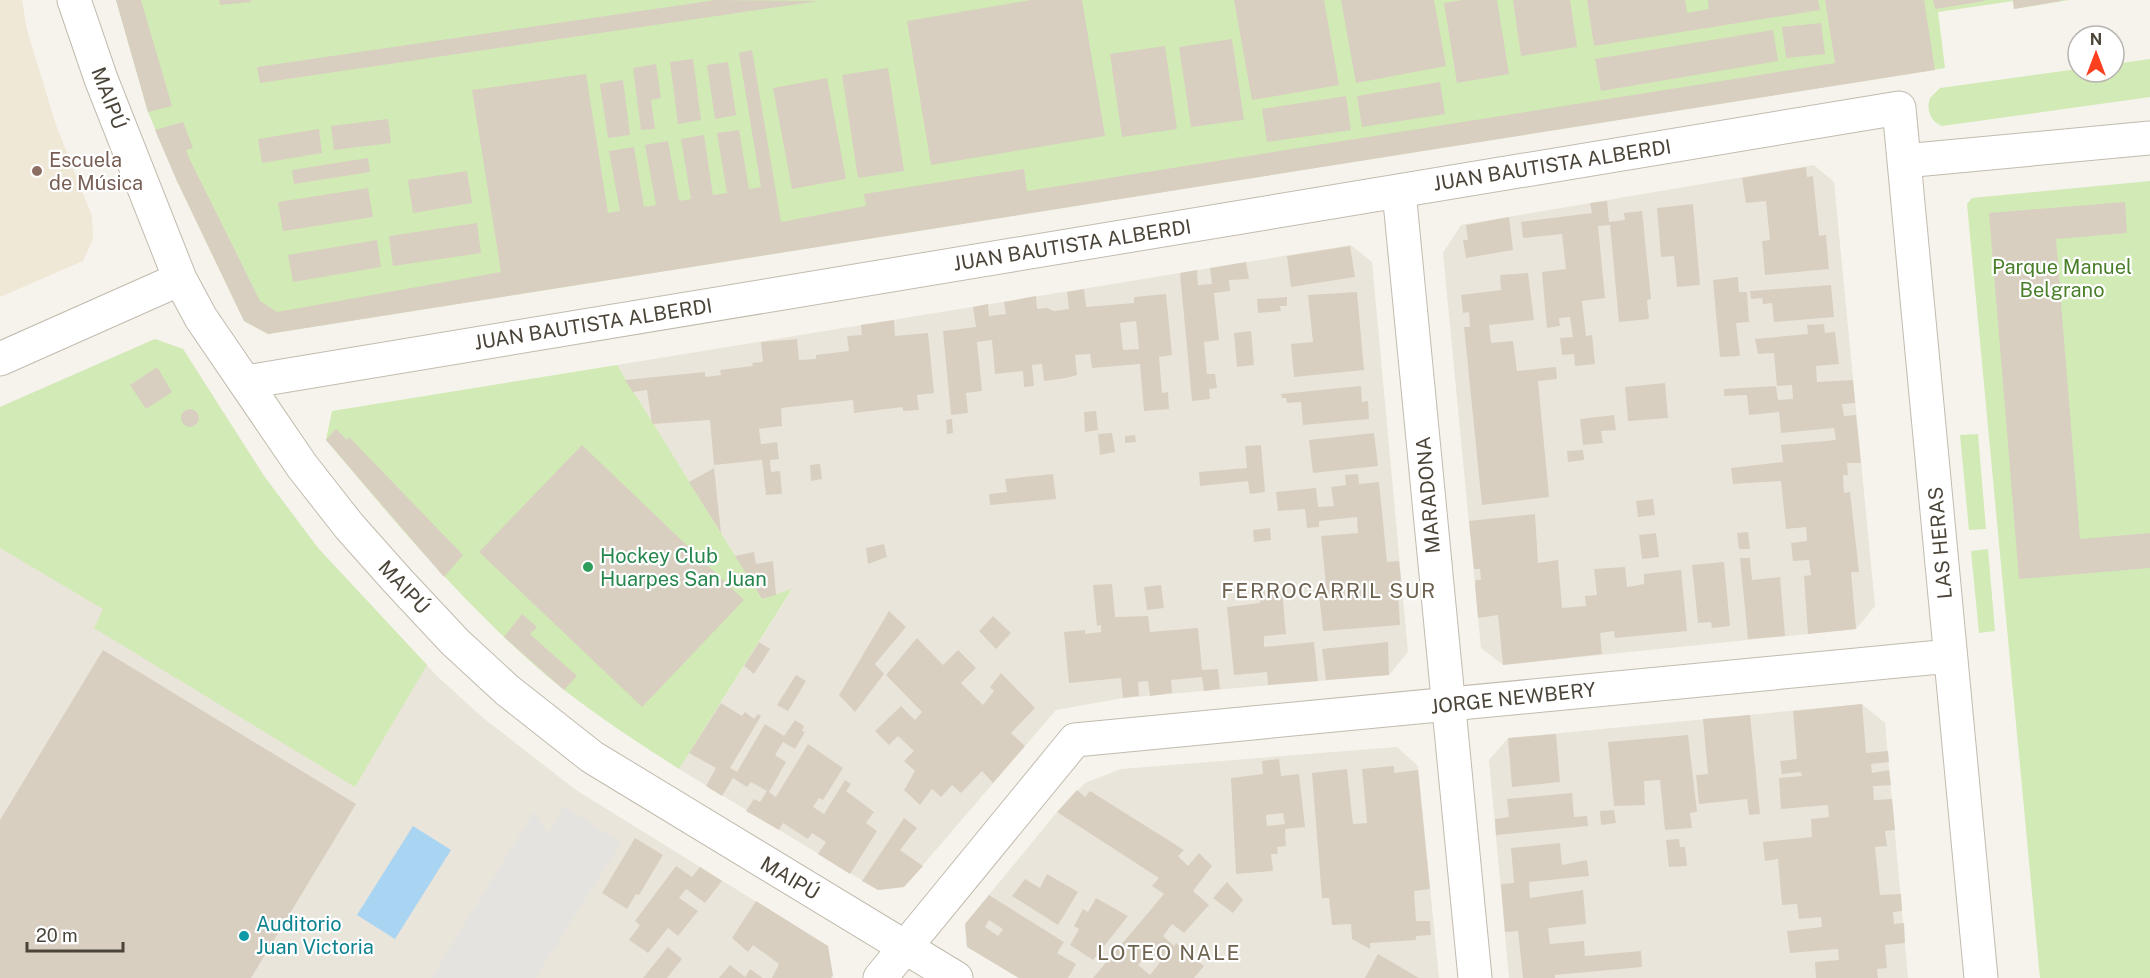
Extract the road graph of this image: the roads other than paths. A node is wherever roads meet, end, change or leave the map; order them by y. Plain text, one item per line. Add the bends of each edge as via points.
1 (74, 0) edge
2 (1899, 108) joint
3 (2150, 138) edge
4 (1904, 161) junction
5 (1400, 190) junction
6 (180, 279) junction
7 (0, 359) edge
8 (246, 382) junction
9 (1950, 656) junction
10 (1449, 705) junction
11 (905, 948) junction
12 (880, 978) edge
13 (956, 978) edge
14 (1475, 978) edge
15 (1981, 978) edge

1 - 6 street, MAIPÚ
2 - 4 street, LAS HERAS
2 - 5 street, JUAN BAUTISTA ALBERDI
3 - 4 street
4 - 9 street, LAS HERAS
5 - 8 street, JUAN BAUTISTA ALBERDI
5 - 10 street, MARADONA
6 - 7 street
6 - 8 street, MAIPÚ via 201,318
8 - 11 street, MAIPÚ via 302,466 349,526 455,642 507,690 601,762
9 - 10 street, JORGE NEWBERY
9 - 15 street, LAS HERAS
10 - 11 street, JORGE NEWBERY via 1075,741
10 - 14 street, MARADONA
11 - 12 street
11 - 13 street, MAIPÚ

